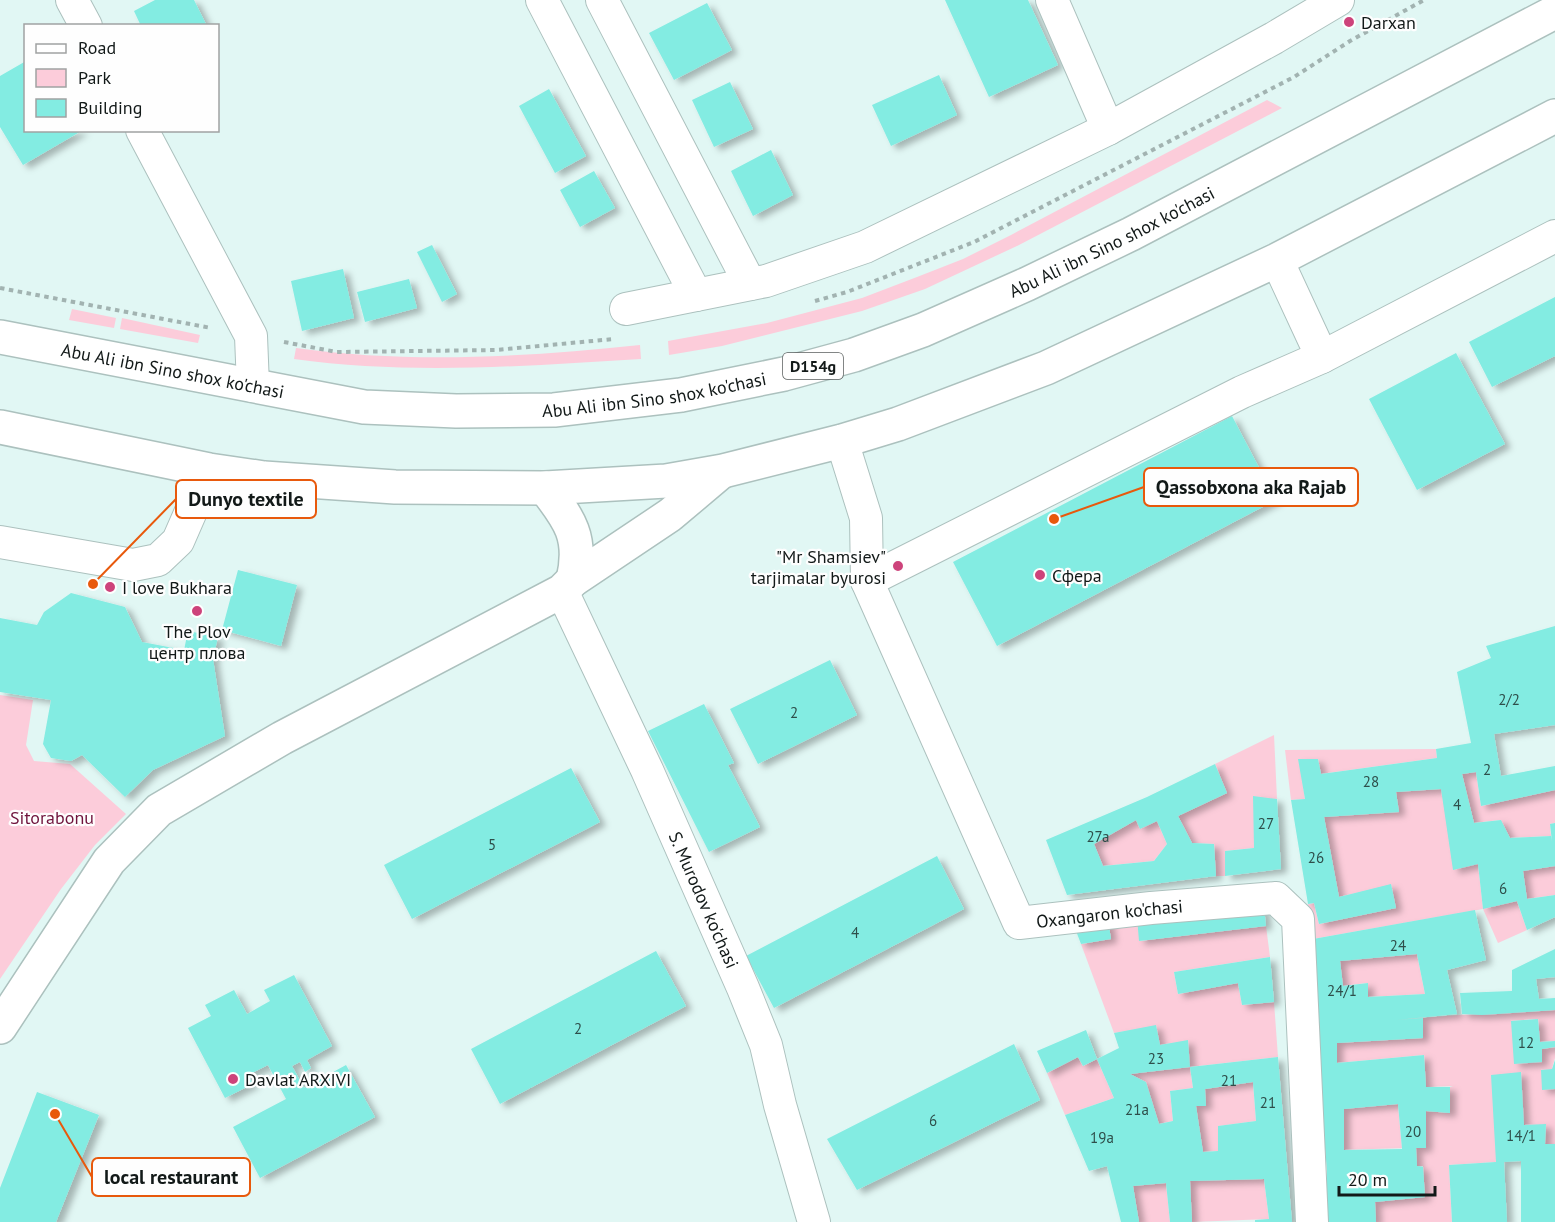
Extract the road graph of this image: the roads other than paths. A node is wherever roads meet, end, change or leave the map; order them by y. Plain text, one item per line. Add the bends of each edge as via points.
1 (72, 0) edge
2 (542, 0) edge
3 (602, 0) edge
4 (1052, 0) edge
5 (1338, 0) edge
6 (1555, 12) edge
7 (85, 24) edge
8 (1555, 116) edge
9 (1108, 129) junction
10 (143, 132) edge
11 (1555, 236) edge
12 (1277, 260) junction
13 (750, 284) junction
14 (696, 295) junction
15 (626, 309) dead end
16 (0, 338) edge
17 (1322, 357) junction
18 (253, 386) junction
19 (0, 427) edge
20 (842, 441) junction
21 (209, 470) junction
22 (723, 471) junction
23 (545, 488) junction
24 (0, 542) edge
25 (867, 581) junction
26 (568, 586) junction
27 (0, 1027) edge
28 (814, 1222) edge
29 (1312, 1222) edge

1 - 7 street
2 - 14 street
3 - 13 street
4 - 9 street
5 - 9 street
6 - 18 main road, Abu Ali ibn Sino shox ko'chasi / D154g via 1131,234 923,330 854,355 681,395 554,410 364,407
8 - 12 main road
9 - 13 street via 865,246
10 - 18 street via 251,336
11 - 17 street
12 - 17 street
12 - 20 main road via 1046,368
13 - 14 street
14 - 15 street
16 - 18 main road, Abu Ali ibn Sino shox ko'chasi / D154g
17 - 25 street via 1242,392
19 - 21 main road
20 - 22 main road
20 - 25 street, Oxangaron ko'chasi via 866,518
21 - 23 main road via 395,488
21 - 24 street via 178,541 158,560 133,565
22 - 23 main road via 666,481
22 - 26 main road
23 - 26 main road via 563,512 576,540 577,566
25 - 29 street, Oxangaron ko'chasi via 1019,923 1276,898 1298,919
26 - 27 main road via 282,738 159,810 109,861
26 - 28 street, S. Murodov ko'chasi via 766,1045

